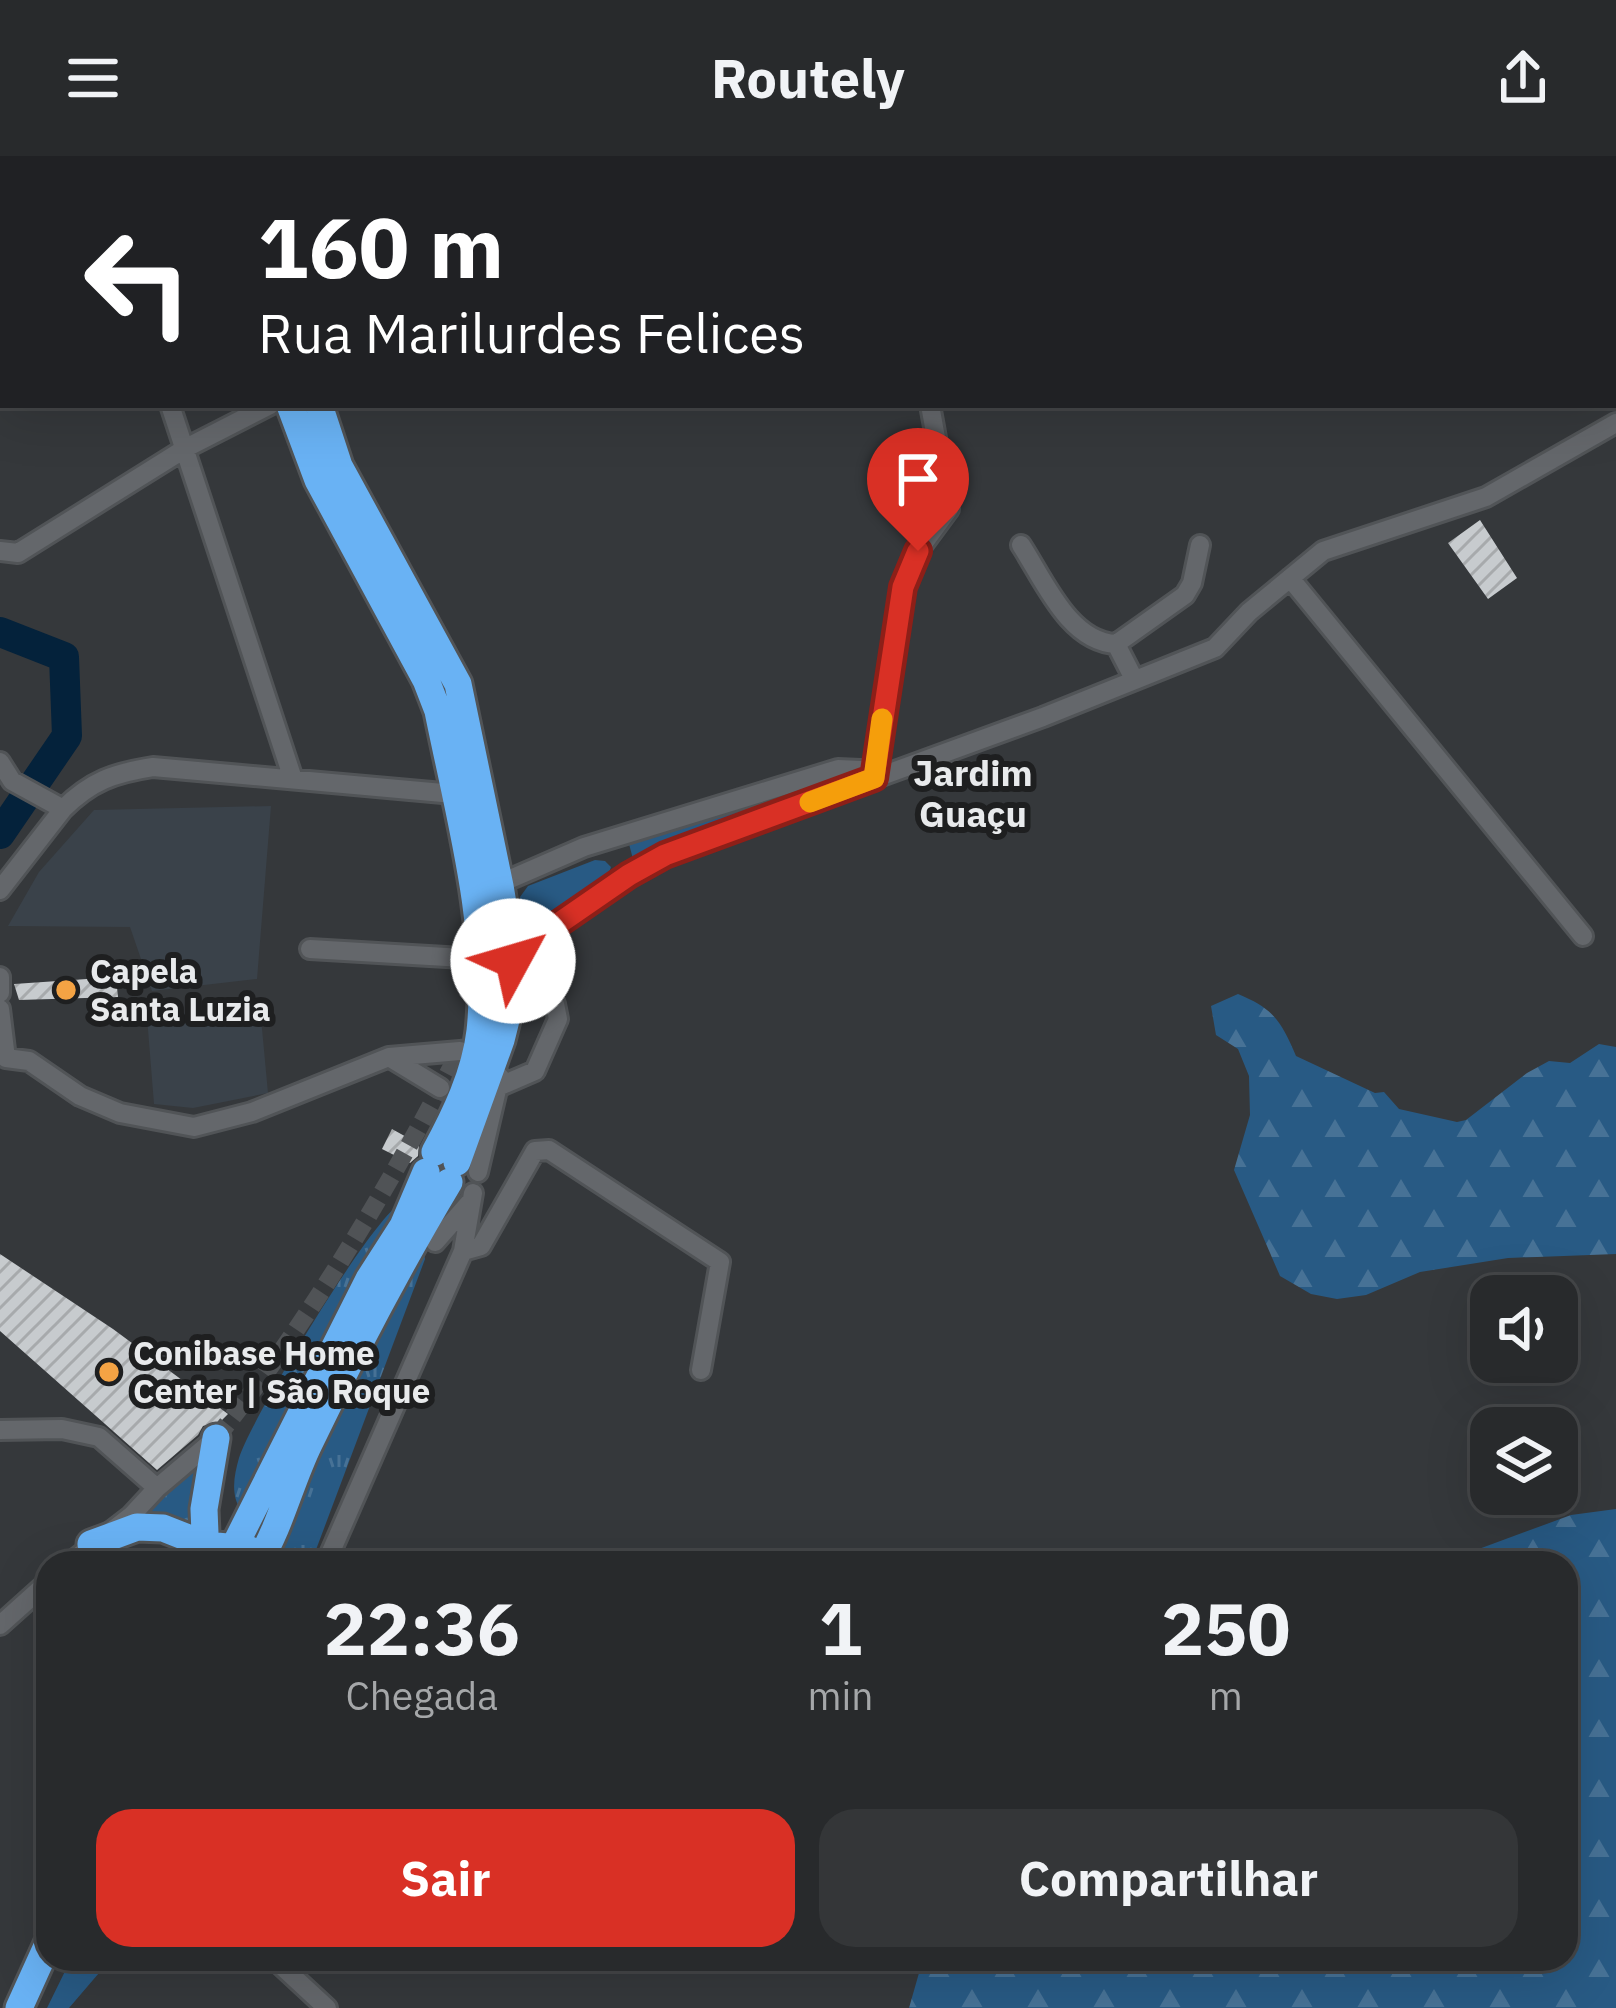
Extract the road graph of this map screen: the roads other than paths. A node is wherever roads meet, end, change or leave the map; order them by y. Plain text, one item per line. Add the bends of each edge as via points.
1 (171, 408) edge
2 (264, 408) edge
3 (291, 408) edge
4 (320, 408) edge
5 (931, 408) edge
6 (1616, 423) edge
7 (186, 448) junction
8 (1021, 545) dead end
9 (1200, 545) dead end
10 (9, 552) edge
11 (1290, 578) junction
12 (1116, 644) junction
13 (1134, 679) junction
14 (0, 762) edge
15 (880, 773) junction
16 (293, 779) junction
17 (26, 790) junction
18 (454, 794) junction
19 (0, 799) edge
20 (63, 809) junction
21 (622, 834) junction
22 (629, 875) junction
23 (485, 888) junction
24 (0, 890) edge
25 (1583, 936) dead end
26 (310, 950) dead end
27 (479, 959) junction
28 (514, 971) junction
29 (0, 977) edge
30 (0, 993) edge
31 (0, 1009) edge
32 (501, 1040) junction
33 (460, 1051) dead end
34 (389, 1057) junction
35 (3, 1058) edge
36 (440, 1088) dead end
37 (498, 1088) junction
38 (456, 1176) junction
39 (426, 1239) junction
40 (463, 1252) junction
41 (701, 1370) dead end
42 (0, 1430) edge
43 (216, 1438) joint
44 (157, 1488) junction
45 (84, 1551) edge
46 (86, 1551) edge
47 (215, 1551) edge
48 (224, 1551) edge
49 (229, 1551) edge
50 (244, 1551) edge
51 (331, 1551) edge
52 (36, 1593) edge
53 (0, 1625) edge
54 (36, 1970) edge
55 (52, 1971) edge
56 (287, 1971) edge
57 (19, 2008) edge
58 (33, 2008) edge
59 (327, 2008) edge

1 - 7 street
2 - 7 street
3 - 18 highway via 318,480 426,680
4 - 23 highway via 339,466 458,684
5 - 15 street via 949,509 903,587
6 - 11 street via 1486,497 1323,551
7 - 10 street
7 - 16 street
8 - 12 street via 1079,631
9 - 12 street via 1185,595
11 - 13 street via 1216,648
11 - 25 street
12 - 13 street
13 - 15 street
14 - 17 street
15 - 21 street via 838,769
15 - 22 street
16 - 18 street
16 - 20 street via 153,767 113,773
17 - 19 street
17 - 20 street
18 - 23 highway
20 - 24 street
21 - 22 street
21 - 23 street
22 - 28 street via 529,944
23 - 27 highway
23 - 28 highway
26 - 27 street
27 - 28 street
27 - 38 highway via 480,1034 460,1105
28 - 32 highway
28 - 37 street via 555,1004 558,1019 535,1071
29 - 30 street
31 - 35 street
32 - 37 street
32 - 38 highway
33 - 34 street
34 - 35 street via 194,1127 120,1113 29,1061
34 - 36 street
37 - 38 street
38 - 39 highway
38 - 40 street
38 - 49 highway via 403,1226 368,1279
39 - 40 street
39 - 50 highway via 307,1449 278,1532
40 - 41 street via 481,1246 535,1151 549,1150 720,1262
40 - 51 street
42 - 44 street via 99,1437
43 - 44 street
43 - 48 highway via 204,1509
44 - 45 street
46 - 47 highway via 137,1527 163,1528
52 - 53 street
54 - 57 highway
55 - 58 highway
56 - 59 street

